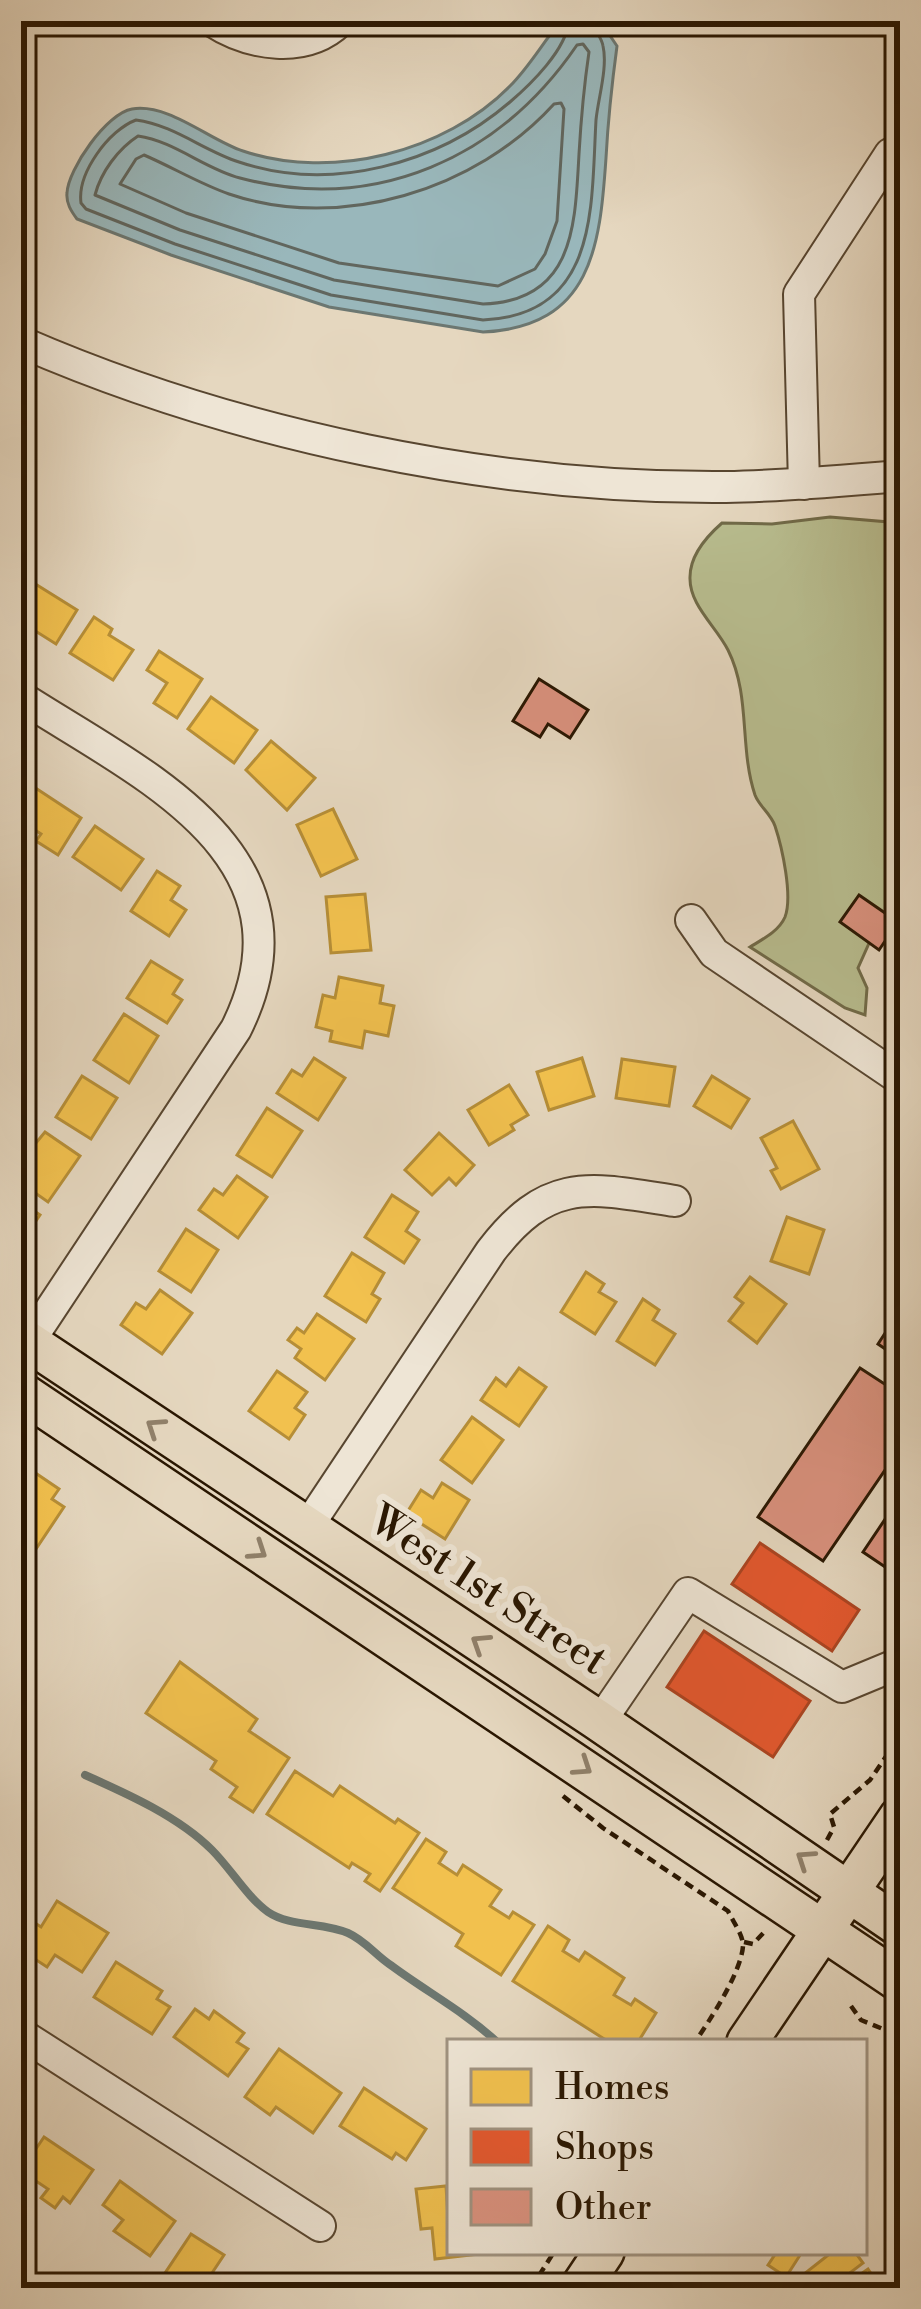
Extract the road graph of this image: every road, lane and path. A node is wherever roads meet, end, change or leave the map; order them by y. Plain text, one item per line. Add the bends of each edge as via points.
1 (212, 21) edge
2 (340, 21) edge
3 (890, 154) dead end
4 (29, 346) edge
5 (900, 476) edge
6 (804, 484) junction
7 (21, 697) edge
8 (692, 920) dead end
9 (900, 1079) edge
10 (675, 1201) dead end
11 (24, 1345) edge
12 (21, 1392) edge
13 (306, 1529) junction
14 (900, 1663) edge
15 (600, 1722) junction
16 (900, 1736) edge
17 (561, 1795) dead end
18 (900, 1816) edge
19 (834, 1827) dead end
20 (850, 1891) junction
21 (900, 1927) edge
22 (822, 1932) junction
23 (744, 1942) junction
24 (753, 1944) dead end
25 (900, 1982) edge
26 (851, 2006) dead end
27 (21, 2034) edge
28 (900, 2036) edge
29 (696, 2039) edge
30 (749, 2039) edge
31 (320, 2226) dead end
32 (552, 2255) edge
33 (602, 2255) edge
34 (531, 2288) edge
35 (580, 2288) edge

1 - 2 street via 230,33 289,44
3 - 6 street via 799,294
4 - 6 street via 218,411 411,457 628,483
5 - 6 street
7 - 11 street via 210,826 238,862 258,953 236,1029
8 - 9 street via 713,953
10 - 13 street via 564,1191 527,1212 491,1251
13 -> 11 main road, West 1st Street
12 -> 22 main road
15 -> 13 main road, West 1st Street
14 - 15 street via 842,1688 688,1593
20 -> 15 main road, West 1st Street
16 - 19 path via 870,1780 830,1814
17 - 23 path via 728,1911
18 - 20 main road
20 - 21 main road, West 1st Street
20 - 22 main road
22 - 25 main road
22 - 30 main road
23 - 24 path
23 - 29 path
26 - 28 path via 861,2020
27 - 31 street
32 - 34 path
33 - 35 main road

